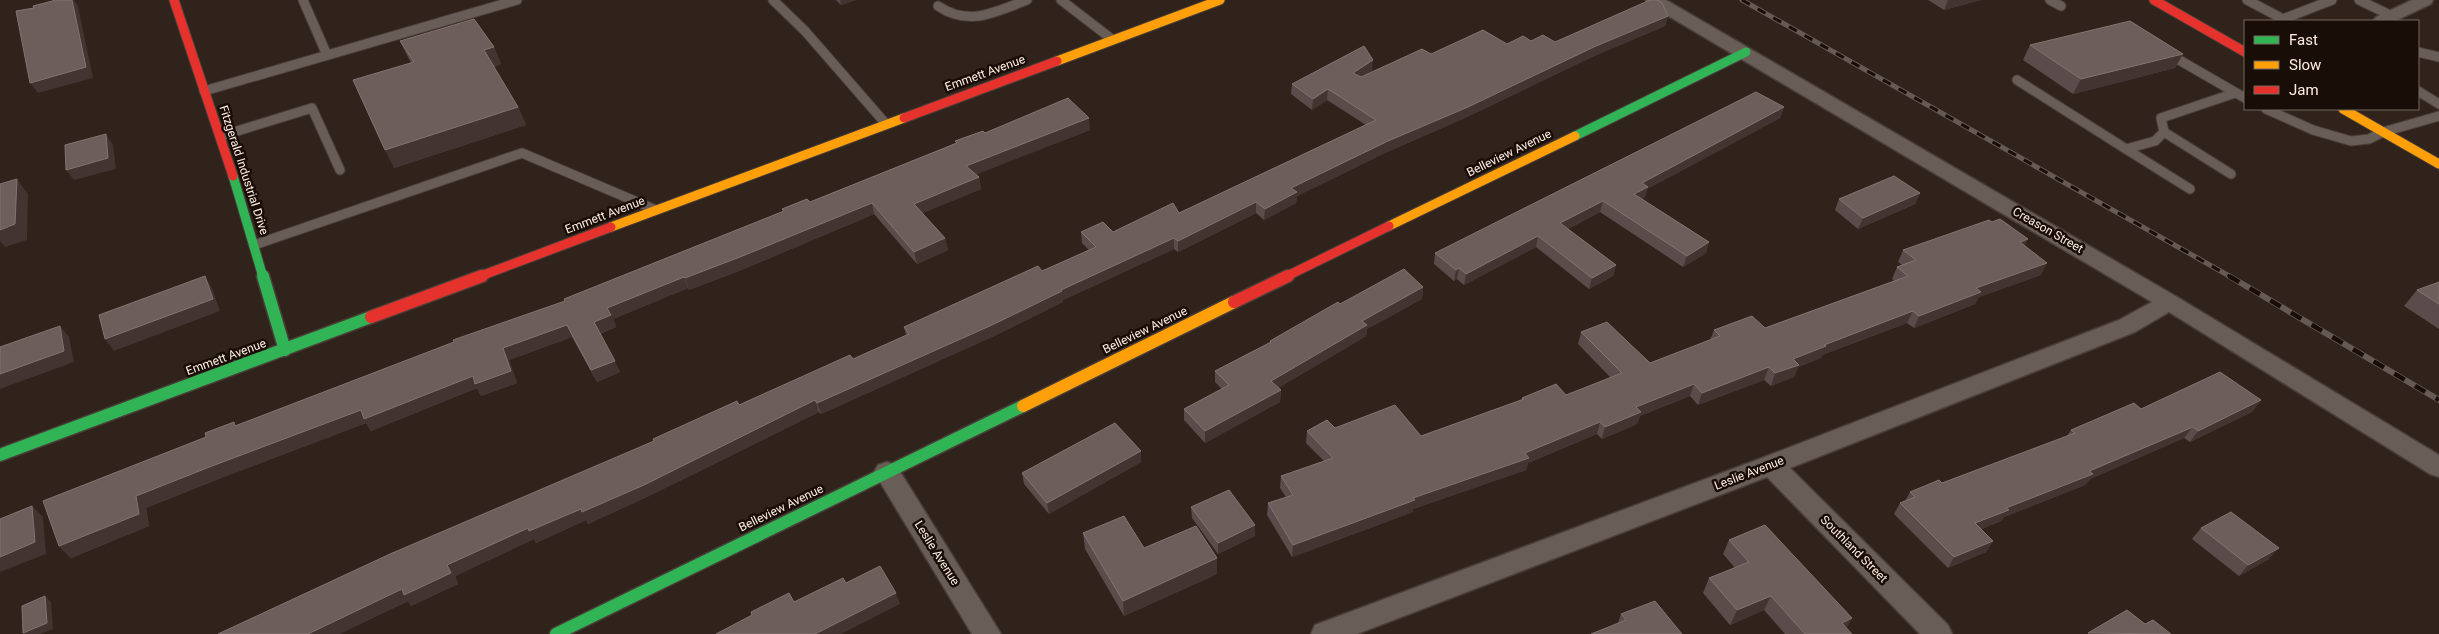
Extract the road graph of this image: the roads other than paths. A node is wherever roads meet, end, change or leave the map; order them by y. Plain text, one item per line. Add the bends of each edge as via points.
1 (174, 0) edge
2 (303, 0) edge
3 (517, 0) edge
4 (773, 0) edge
5 (1027, 0) edge
6 (1061, 0) edge
7 (1220, 0) edge
8 (1654, 0) edge
9 (2050, 0) edge
10 (2154, 0) edge
11 (2247, 0) edge
12 (2332, 0) edge
13 (2359, 0) edge
14 (2425, 0) edge
15 (938, 6) dead end
16 (2060, 6) dead end
17 (2387, 19) edge
18 (1113, 40) junction
19 (2158, 48) edge
20 (2244, 51) edge
21 (1746, 52) junction
22 (2419, 52) edge
23 (327, 55) junction
24 (2439, 57) edge
25 (2017, 80) dead end
26 (204, 91) junction
27 (2419, 92) edge
28 (2235, 93) junction
29 (2244, 98) edge
30 (2439, 104) edge
31 (2268, 110) edge
32 (2345, 110) edge
33 (2439, 116) edge
34 (886, 124) junction
35 (2164, 132) junction
36 (2383, 132) junction
37 (221, 136) junction
38 (2126, 149) junction
39 (2439, 164) edge
40 (340, 170) dead end
41 (2232, 174) dead end
42 (2190, 189) dead end
43 (656, 210) junction
44 (254, 245) junction
45 (2169, 302) junction
46 (285, 350) junction
47 (0, 455) edge
48 (1771, 464) junction
49 (2439, 467) edge
50 (887, 472) junction
51 (556, 634) edge
52 (987, 634) edge
53 (1325, 634) edge
54 (1938, 634) edge

1 - 26 street, Fitzgerald Industrial Drive
2 - 23 lane
3 - 23 lane
4 - 34 lane via 805,31
5 - 15 lane via 969,17 953,16
6 - 18 lane
7 - 18 street, Emmett Avenue
8 - 21 street, Creason Street
9 - 16 lane
10 - 20 street
11 - 12 lane via 2283,19
13 - 17 lane
14 - 17 street
18 - 34 street, Emmett Avenue
19 - 28 lane
21 - 45 street, Creason Street
21 - 50 street, Belleview Avenue
22 - 24 lane
23 - 26 lane
25 - 38 lane
26 - 37 street, Fitzgerald Industrial Drive
27 - 30 lane
28 - 29 lane
28 - 35 lane via 2161,118
31 - 36 lane via 2312,130 2351,141 2369,139
32 - 36 street
33 - 36 lane
34 - 43 street, Emmett Avenue
35 - 38 lane via 2155,141
35 - 41 lane
36 - 39 street
37 - 40 lane via 312,108
37 - 44 street, Fitzgerald Industrial Drive
38 - 42 lane
43 - 44 lane via 522,153
43 - 46 street, Emmett Avenue
44 - 46 street, Fitzgerald Industrial Drive
45 - 48 street, Leslie Avenue via 2127,326
45 - 49 street, Creason Street
46 - 47 street, Emmett Avenue
48 - 53 street, Leslie Avenue
48 - 54 street, Southland Street
50 - 51 street, Belleview Avenue
50 - 52 street, Leslie Avenue

